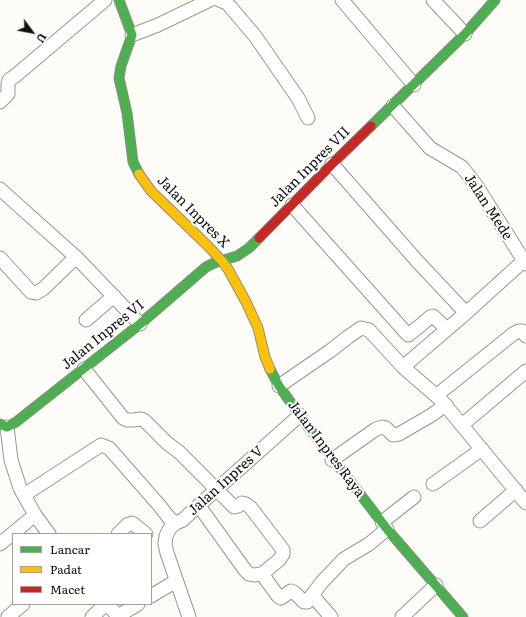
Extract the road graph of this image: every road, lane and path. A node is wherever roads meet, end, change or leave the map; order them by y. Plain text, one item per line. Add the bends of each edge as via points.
1 (105, 0) edge
2 (119, 0) edge
3 (210, 0) edge
4 (219, 0) edge
5 (342, 0) edge
6 (433, 0) edge
7 (495, 0) edge
8 (465, 34) junction
9 (132, 35) junction
10 (414, 85) junction
11 (0, 102) edge
12 (393, 106) junction
13 (308, 118) dead end
14 (332, 164) junction
15 (0, 189) edge
16 (292, 205) junction
17 (76, 257) junction
18 (0, 258) edge
19 (222, 261) junction
20 (525, 262) edge
21 (114, 296) junction
22 (466, 313) junction
23 (86, 320) dead end
24 (140, 324) junction
25 (447, 329) junction
26 (526, 336) edge
27 (403, 367) junction
28 (84, 368) junction
29 (526, 371) edge
30 (279, 386) junction
31 (441, 400) junction
32 (300, 415) junction
33 (462, 425) junction
34 (3, 426) edge
35 (482, 449) junction
36 (10, 453) junction
37 (332, 460) junction
38 (0, 463) edge
39 (433, 484) dead end
40 (217, 490) junction
41 (516, 490) junction
42 (24, 496) junction
43 (414, 497) dead end
44 (526, 503) edge
45 (199, 506) junction
46 (35, 515) junction
47 (480, 521) dead end
48 (176, 523) junction
49 (384, 526) junction
50 (13, 533) edge
51 (49, 533) edge
52 (119, 533) edge
53 (145, 533) edge
54 (12, 534) edge
55 (152, 540) edge
56 (0, 544) edge
57 (167, 552) junction
58 (262, 574) junction
59 (176, 581) junction
60 (436, 585) junction
61 (152, 595) edge
62 (312, 595) junction
63 (22, 605) edge
64 (105, 605) edge
65 (107, 605) edge
66 (136, 605) edge
67 (8, 617) edge
68 (92, 617) edge
69 (189, 617) edge
70 (331, 617) edge
71 (402, 617) edge
72 (463, 617) edge

1 - 11 street via 9,80 8,94
2 - 9 street
3 - 9 street via 158,26
4 - 13 street via 227,2 255,36 298,98
5 - 10 street
6 - 8 street
7 - 8 street, Jalan Inpres VII
8 - 10 street, Jalan Inpres VII
9 - 19 street, Jalan Inpres X via 119,78 134,162 151,191
10 - 12 street, Jalan Inpres VII
12 - 14 street, Jalan Inpres VII
12 - 20 street, Jalan Mede via 430,148 462,167
14 - 16 street, Jalan Inpres VII
14 - 22 street
15 - 17 street
16 - 19 street, Jalan Inpres VII via 250,248
16 - 25 street via 408,335 430,316
17 - 18 street via 36,293 31,292
17 - 21 street
19 - 24 street, Jalan Inpres VI via 206,267
19 - 30 street, Jalan Inpres Raya via 233,277 258,328 265,357
20 - 22 street
21 - 23 street
21 - 24 street
22 - 25 street
24 - 28 street, Jalan Inpres VI
25 - 27 street
26 - 31 street via 522,331 513,334
27 - 30 street via 369,330 361,328
27 - 31 street
28 - 34 street, Jalan Inpres VI via 28,412
28 - 40 street via 123,418 141,419 145,422
29 - 33 street
30 - 32 street, Jalan Inpres Raya
31 - 33 street
31 - 37 street via 430,416 404,432 393,435 386,428 376,429
32 - 37 street, Jalan Inpres Raya
32 - 40 street, Jalan Inpres V
33 - 35 street
34 - 36 street
35 - 39 street
35 - 41 street
36 - 38 street
36 - 42 street
37 - 49 street, Jalan Inpres Raya
40 - 45 street, Jalan Inpres V
40 - 58 street via 234,507 246,504 282,550 283,554 279,560
41 - 44 street
41 - 47 street
42 - 46 street
42 - 48 street, Jalan Inpres V via 102,445 109,448
43 - 49 street
45 - 48 street, Jalan Inpres V
45 - 58 street via 245,570 249,574
46 - 50 street
46 - 51 street
48 - 57 street via 166,536
49 - 60 street, Jalan Inpres Raya
49 - 62 street via 369,544 344,559
52 - 53 street via 132,523
54 - 56 street
55 - 57 street
57 - 59 street
58 - 62 street via 281,598 294,592 307,602
59 - 61 street
59 - 69 street
60 - 71 street
60 - 72 street, Jalan Inpres Raya
62 - 70 street
63 - 67 street
64 - 68 street
65 - 66 street via 118,616

